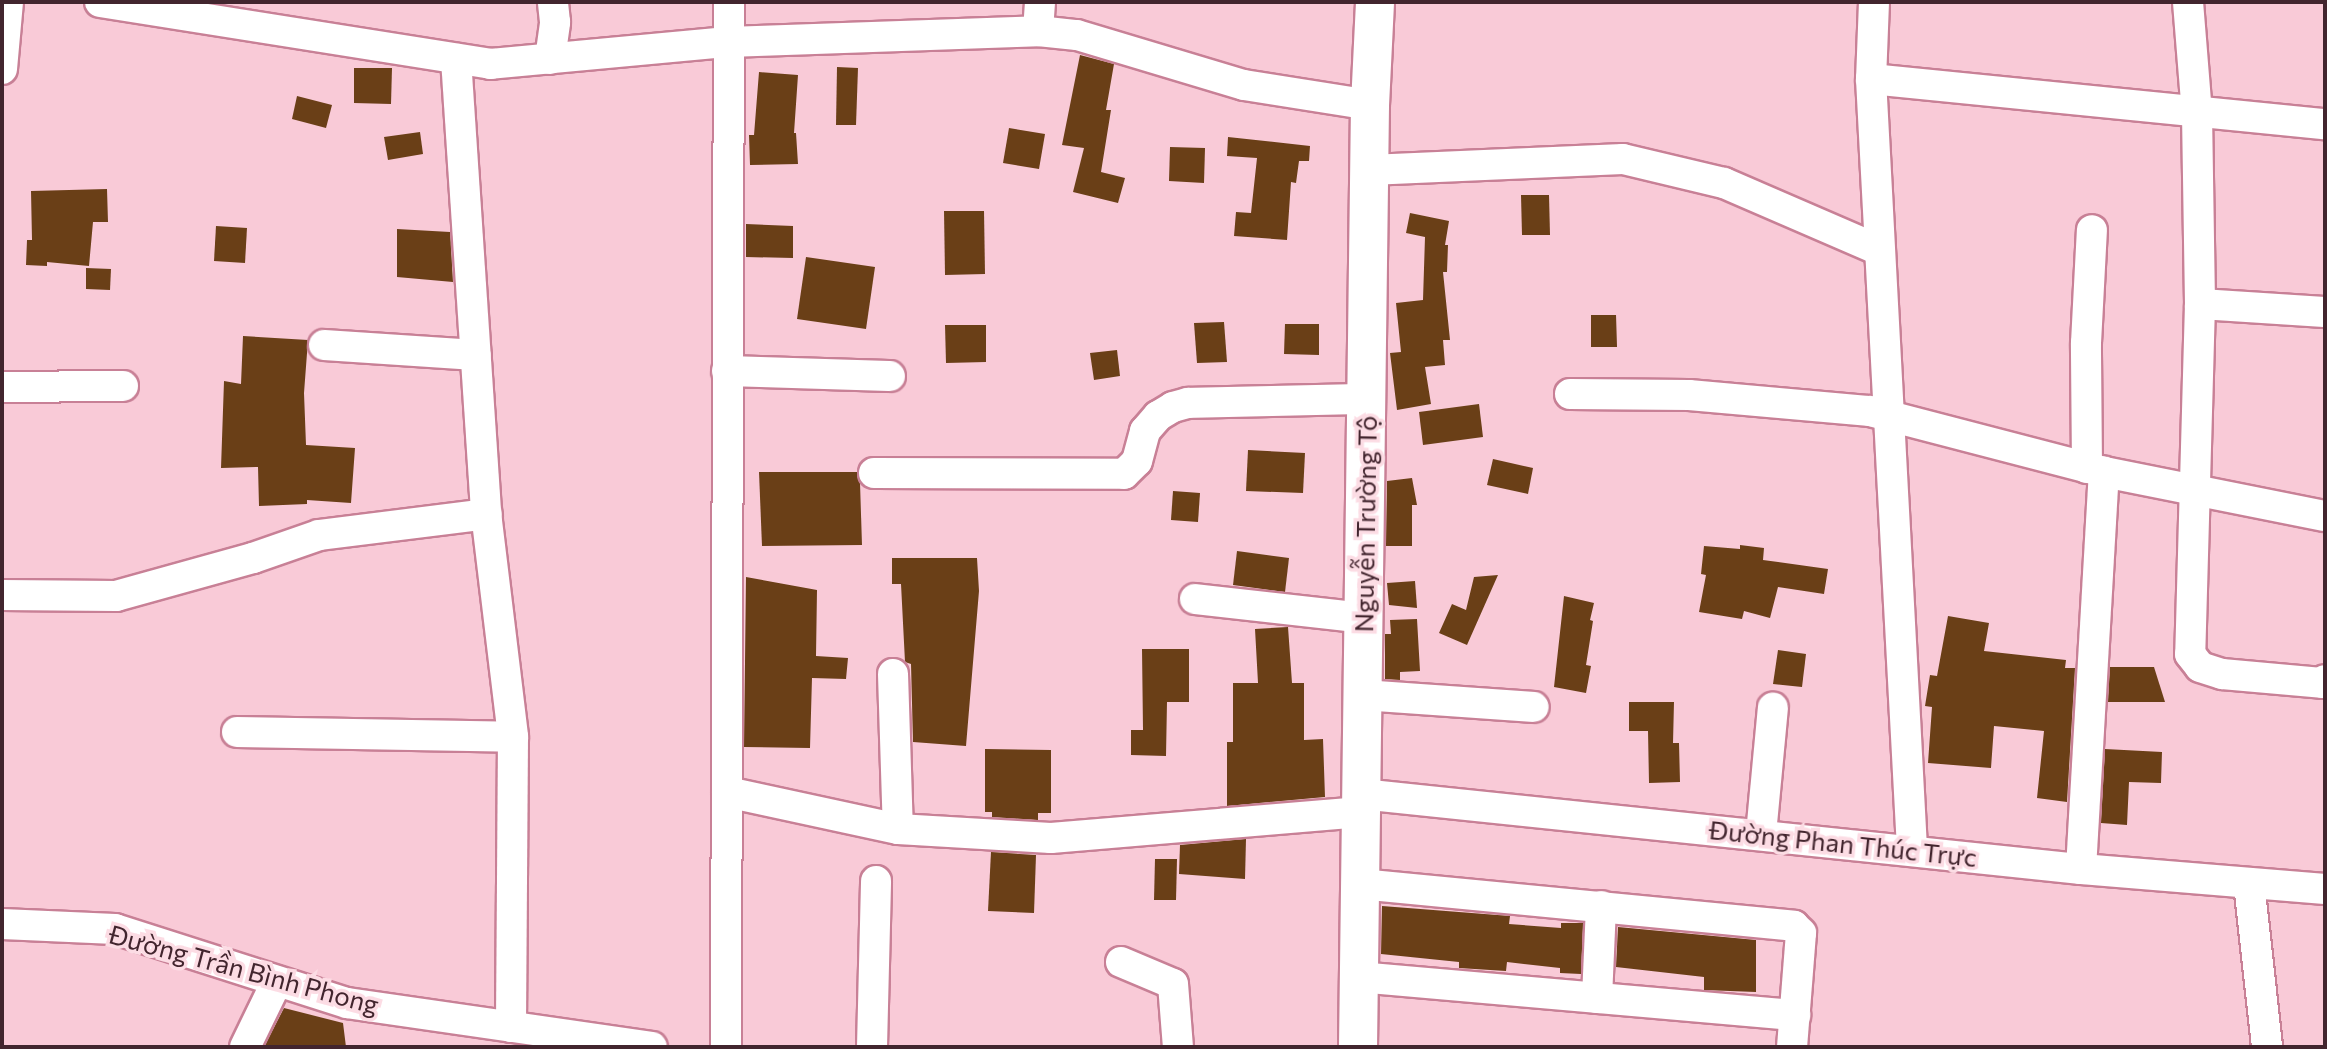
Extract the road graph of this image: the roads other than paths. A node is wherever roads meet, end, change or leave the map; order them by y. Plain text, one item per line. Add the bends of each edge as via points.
1 (8, 2) edge
2 (100, 2) edge
3 (553, 2) edge
4 (730, 2) edge
5 (1375, 2) edge
6 (1874, 2) edge
7 (2188, 2) edge
8 (235, 12) edge
9 (1039, 16) edge
10 (729, 43) junction
11 (456, 59) junction
12 (550, 59) junction
13 (2, 69) edge
14 (1871, 79) junction
15 (1370, 104) junction
16 (2197, 113) junction
17 (2325, 124) edge
18 (1369, 170) junction
19 (2092, 230) dead end
20 (1880, 250) junction
21 (2200, 304) junction
22 (2325, 312) edge
23 (324, 345) dead end
24 (476, 355) junction
25 (727, 371) junction
26 (890, 376) dead end
27 (123, 386) dead end
28 (2, 387) edge
29 (1570, 394) dead end
30 (1367, 398) junction
31 (1889, 415) junction
32 (2095, 470) junction
33 (874, 473) dead end
34 (2192, 490) junction
35 (487, 514) junction
36 (2325, 516) edge
37 (2, 595) edge
38 (1195, 599) dead end
39 (1364, 618) junction
40 (893, 674) dead end
41 (2325, 680) edge
42 (1363, 695) junction
43 (1534, 707) dead end
44 (1773, 708) dead end
45 (237, 732) dead end
46 (513, 737) junction
47 (727, 792) junction
48 (1361, 803) junction
49 (898, 829) junction
50 (1760, 834) junction
51 (1912, 849) junction
52 (2081, 869) junction
53 (876, 881) dead end
54 (2249, 883) junction
55 (1360, 884) junction
56 (2325, 889) edge
57 (1601, 906) junction
58 (2, 924) edge
59 (1121, 962) dead end
60 (1359, 977) junction
61 (277, 981) junction
62 (1597, 998) junction
63 (1795, 1015) junction
64 (511, 1027) junction
65 (245, 1047) edge
66 (652, 1047) edge
67 (726, 1047) edge
68 (872, 1047) edge
69 (1178, 1047) edge
70 (1359, 1047) edge
71 (1792, 1047) edge
72 (2267, 1047) edge

1 - 13 street
2 - 8 street
3 - 12 street
4 - 10 street
5 - 15 main road, Nguyễn Trường Tộ
6 - 14 street
7 - 16 street
8 - 11 street
9 - 10 street
9 - 15 street via 1077,34 1244,85
10 - 12 street
10 - 25 street
11 - 12 street via 490,64
11 - 24 street
14 - 16 street
14 - 20 street
15 - 18 main road, Nguyễn Trường Tộ
16 - 17 street
16 - 21 street
18 - 20 street via 1623,159 1724,183
18 - 30 main road, Nguyễn Trường Tộ
19 - 32 street via 2087,344
20 - 31 street
21 - 22 street
21 - 34 street
23 - 24 street
24 - 35 street
25 - 26 street
25 - 47 street
27 - 28 street
29 - 31 street via 1689,395
30 - 33 street via 1173,407 1145,431 1137,461 1125,474
30 - 39 main road, Nguyễn Trường Tộ
31 - 32 street
31 - 51 street
32 - 34 street
32 - 52 street
34 - 36 street
34 - 41 street via 2190,654 2200,667 2222,674
35 - 37 street via 318,535 116,596
35 - 46 street
38 - 39 street
39 - 42 main road, Nguyễn Trường Tộ
40 - 49 street
42 - 43 street
42 - 48 main road, Nguyễn Trường Tộ
44 - 50 street
45 - 46 street
46 - 64 street
47 - 49 street, Đường Phan Thúc Trực
47 - 67 street
48 - 49 street, Đường Phan Thúc Trực via 1051,838
48 - 50 street, Đường Phan Thúc Trực
48 - 55 main road, Nguyễn Trường Tộ
50 - 51 street, Đường Phan Thúc Trực
51 - 52 street, Đường Phan Thúc Trực
52 - 54 street, Đường Phan Thúc Trực
53 - 68 street
54 - 56 street, Đường Phan Thúc Trực
54 - 72 street
55 - 57 street
55 - 60 main road, Nguyễn Trường Tộ
57 - 62 street
57 - 63 street via 1794,926 1801,933
58 - 61 street, Đường Trần Bình Phong via 115,929
59 - 69 street via 1173,984
60 - 62 street
60 - 70 main road, Nguyễn Trường Tộ
61 - 64 street, Đường Trần Bình Phong via 347,1003
61 - 65 street
62 - 63 street
63 - 71 street
64 - 66 street, Đường Trần Bình Phong

